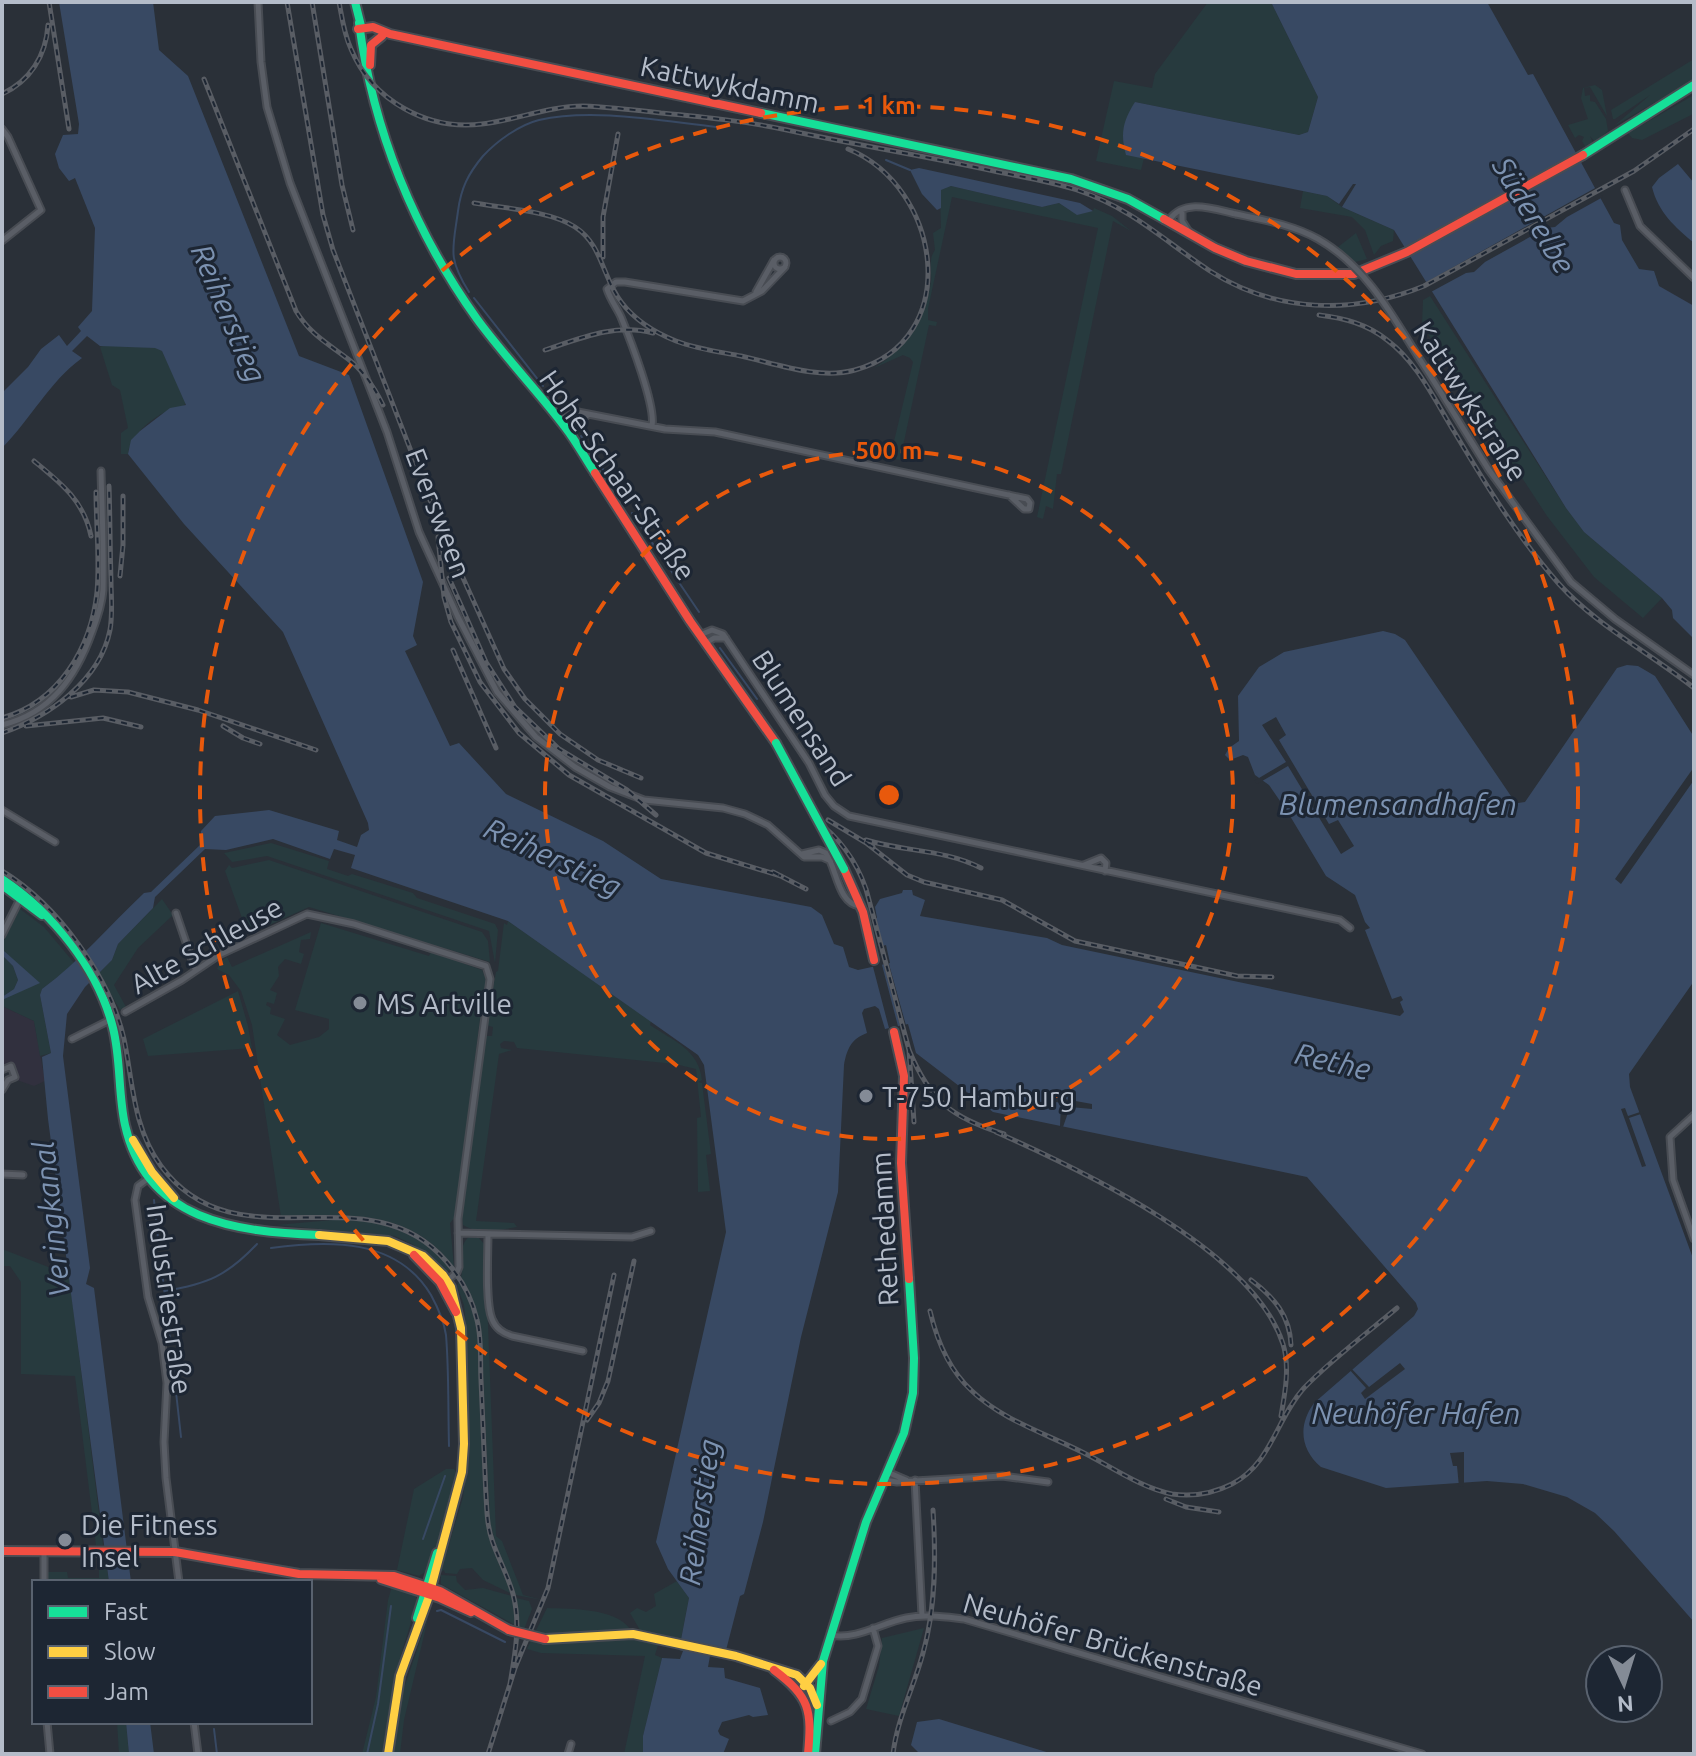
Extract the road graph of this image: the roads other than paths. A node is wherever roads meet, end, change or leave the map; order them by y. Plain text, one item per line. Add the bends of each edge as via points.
1 (258, 2) edge
2 (356, 5) edge
3 (373, 27) junction
4 (360, 31) junction
5 (386, 35) junction
6 (369, 72) junction
7 (1694, 85) edge
8 (2, 129) edge
9 (1625, 190) dead end
10 (1183, 211) junction
11 (1169, 220) junction
12 (1189, 233) junction
13 (2, 241) edge
14 (1694, 278) edge
15 (754, 297) junction
16 (605, 416) junction
17 (559, 419) junction
18 (652, 426) junction
19 (566, 428) junction
20 (101, 471) dead end
21 (1009, 495) dead end
22 (703, 639) junction
23 (1694, 675) edge
24 (2, 725) edge
25 (2, 810) edge
26 (55, 842) dead end
27 (1082, 866) junction
28 (1105, 871) junction
29 (2, 882) edge
30 (22, 896) junction
31 (861, 906) junction
32 (176, 913) dead end
33 (1350, 928) dead end
34 (2, 935) edge
35 (874, 960) dead end
36 (195, 969) junction
37 (125, 1012) dead end
38 (111, 1020) junction
39 (894, 1032) dead end
40 (72, 1039) dead end
41 (17, 1062) dead end
42 (12, 1069) junction
43 (2, 1070) edge
44 (3, 1085) edge
45 (1694, 1115) edge
46 (2, 1174) edge
47 (23, 1175) dead end
48 (150, 1175) junction
49 (651, 1231) dead end
50 (458, 1233) junction
51 (488, 1234) junction
52 (1694, 1239) edge
53 (445, 1283) junction
54 (583, 1351) dead end
55 (885, 1476) junction
56 (915, 1480) junction
57 (1048, 1482) dead end
58 (2, 1551) edge
59 (44, 1551) junction
60 (175, 1552) junction
61 (44, 1580) edge
62 (179, 1580) edge
63 (428, 1590) junction
64 (440, 1598) junction
65 (425, 1608) junction
66 (922, 1616) junction
67 (873, 1628) junction
68 (509, 1630) junction
69 (831, 1635) junction
70 (411, 1643) junction
71 (823, 1661) junction
72 (820, 1678) junction
73 (806, 1688) junction
74 (818, 1715) junction
75 (831, 1721) dead end
76 (47, 1724) edge
77 (194, 1724) edge
78 (571, 1744) dead end
79 (50, 1754) edge
80 (198, 1754) edge
81 (388, 1754) edge
82 (568, 1754) edge
83 (808, 1754) edge
84 (815, 1754) edge
85 (1422, 1754) edge

1 - 31 street, Eversween via 267,107 290,183 377,404 419,532 497,692 536,737 575,767 644,800 723,808 768,825 804,857 831,861 847,902
2 - 3 main road
2 - 4 main road, Hohe-Schaar-Straße
3 - 4 main road, Kattwykdamm
3 - 5 main road, Kattwykdamm
4 - 5 main road, Kattwykdamm
4 - 6 main road, Hohe-Schaar-Straße
5 - 6 main road via 371,45
5 - 11 main road, Kattwykdamm via 1071,179 1113,192
6 - 17 main road, Hohe-Schaar-Straße via 390,155 426,239 477,319
7 - 12 main road, Kattwykdamm via 1581,156 1368,268 1317,274 1280,270 1231,256
8 - 13 street via 41,210
9 - 14 street via 1640,226
10 - 11 street
10 - 12 street
10 - 23 street, Kattwykstraße, bridge via 1197,206 1285,225 1331,247 1358,271 1489,470 1571,582
11 - 12 main road, Kattwykdamm
15 - 15 street via 774,260 777,268 785,267
15 - 18 street via 733,300 625,282 607,289 626,329
16 - 17 street via 578,412
16 - 18 street
16 - 19 street via 583,416
17 - 19 main road, Hohe-Schaar-Straße
18 - 21 street via 715,432
19 - 22 main road, Hohe-Schaar-Straße
20 - 24 street via 103,592 87,648 60,692 39,710
22 - 27 street, Blumensand via 727,639 825,795 840,810
22 - 31 main road, Hohe-Schaar-Straße, bridge via 776,743
25 - 26 street
27 - 28 street, Blumensand
27 - 28 street, Blumensand via 1101,858
28 - 33 street, Blumensand via 1340,920
29 - 30 main road
30 - 34 street
30 - 38 main road via 53,922 99,989
31 - 35 main road
32 - 36 street
36 - 37 street, Alte Schleuse
36 - 50 street, Alte Schleuse via 311,913 489,969
38 - 40 street
38 - 48 main road via 126,1127
39 - 55 main road, Rethedamm via 904,1076 901,1163 914,1358 907,1424
41 - 42 street
42 - 43 street
42 - 44 street via 15,1077
45 - 52 street via 1670,1137 1673,1180
46 - 47 street
48 - 53 main road via 162,1193 211,1222 240,1230 364,1236 425,1257
48 - 60 street, Industriestraße via 136,1188 135,1200 167,1383 164,1447
49 - 51 street via 632,1237
50 - 51 street
50 - 53 street via 459,1269
51 - 54 street via 491,1318 496,1326 512,1336
53 - 63 main road via 459,1306 462,1472
55 - 56 street
55 - 69 main road, Rethedamm
56 - 57 street via 1009,1476
56 - 66 street
58 - 59 main road
59 - 60 main road
59 - 61 street
60 - 62 street, Industriestraße
60 - 63 main road via 299,1574 394,1576
63 - 64 main road
63 - 65 main road
63 - 68 main road
63 - 70 main road
64 - 65 main road
64 - 68 main road
65 - 70 main road
66 - 67 street, Neuhöfer Brückenstraße
66 - 85 street, Neuhöfer Brückenstraße via 987,1625
67 - 69 street, Neuhöfer Brückenstraße via 850,1636
67 - 75 street via 878,1646 862,1699
68 - 73 main road, bridge via 545,1639 629,1634 683,1644 791,1672
69 - 71 main road, Rethedamm
70 - 81 main road
71 - 72 main road
71 - 73 main road
72 - 73 main road
72 - 74 main road
73 - 74 main road via 815,1698
73 - 83 main road via 811,1717
74 - 84 main road
76 - 79 street
77 - 80 street
78 - 82 street

